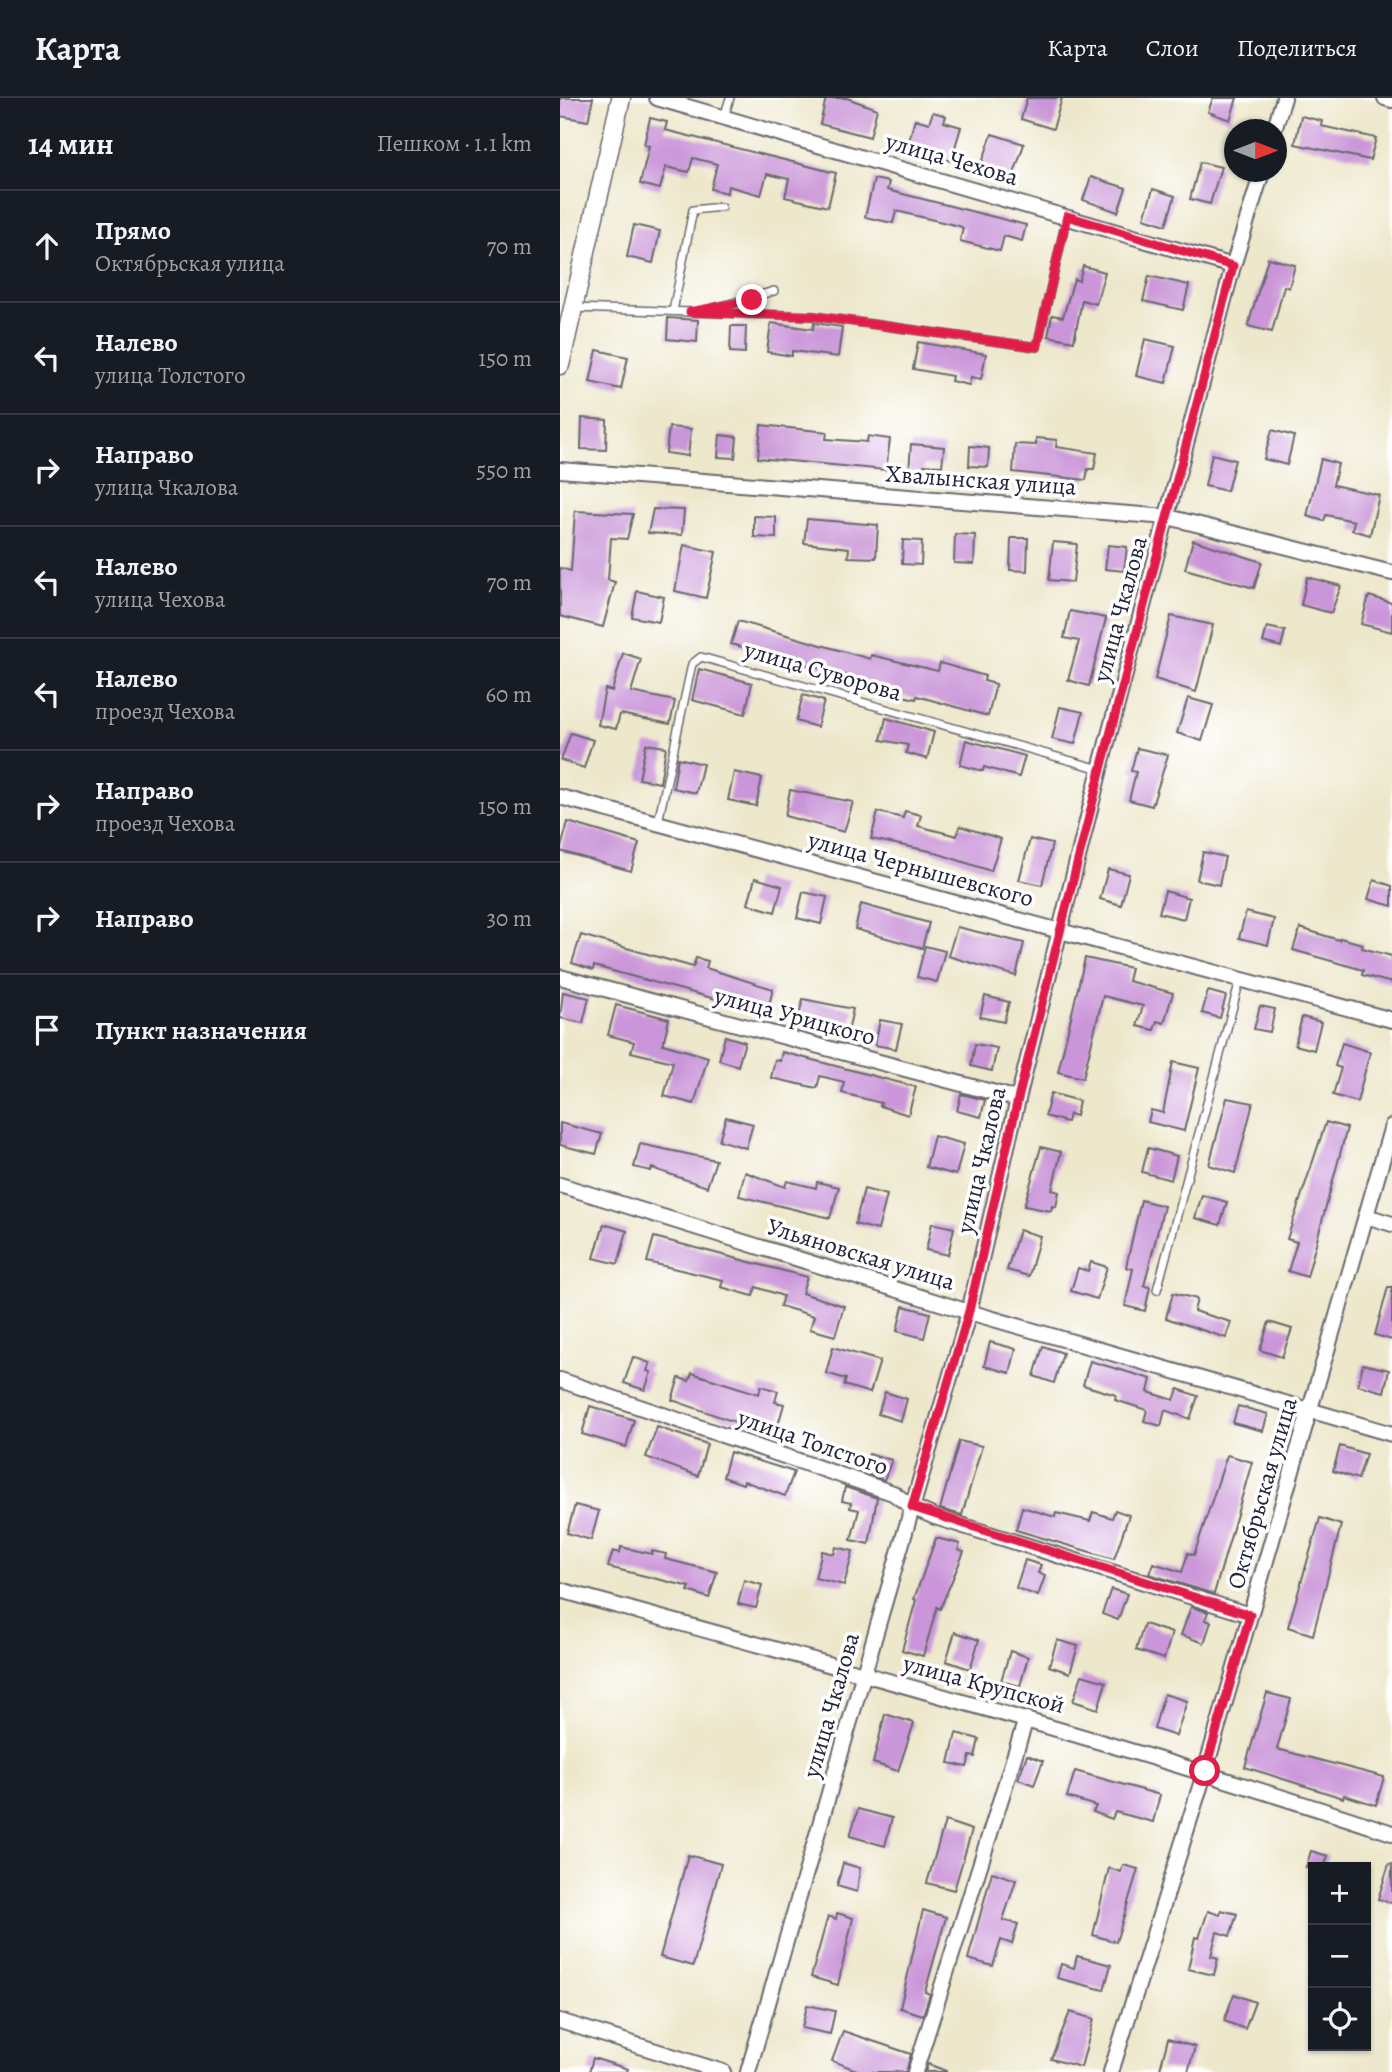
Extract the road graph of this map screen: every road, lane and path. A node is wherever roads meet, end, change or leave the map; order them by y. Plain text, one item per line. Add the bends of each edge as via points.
1 (621, 98) edge
2 (657, 98) edge
3 (730, 98) edge
4 (1284, 98) edge
5 (1385, 98) edge
6 (1392, 100) edge
7 (724, 117) junction
8 (1277, 119) edge
9 (1259, 182) edge
10 (721, 207) dead end
11 (1067, 216) junction
12 (1233, 266) junction
13 (774, 292) dead end
14 (573, 308) junction
15 (673, 311) junction
16 (690, 312) junction
17 (560, 365) edge
18 (560, 471) edge
19 (1168, 517) junction
20 (1392, 573) edge
21 (1101, 769) junction
22 (560, 797) edge
23 (658, 822) junction
24 (1062, 930) junction
25 (560, 977) edge
26 (1240, 979) junction
27 (1392, 1020) edge
28 (1018, 1099) junction
29 (1392, 1126) edge
30 (560, 1185) edge
31 (1366, 1216) junction
32 (1392, 1224) edge
33 (1157, 1290) dead end
34 (969, 1311) junction
35 (560, 1380) edge
36 (1310, 1409) junction
37 (1392, 1434) edge
38 (912, 1507) junction
39 (560, 1590) edge
40 (1250, 1615) junction
41 (864, 1675) junction
42 (1026, 1719) junction
43 (1205, 1771) junction
44 (1392, 1833) edge
45 (560, 2021) edge
46 (723, 2072) edge
47 (748, 2072) edge
48 (915, 2072) edge
49 (1111, 2072) edge

1 - 14 street
2 - 7 street, улица Чехова
3 - 7 lane
4 - 8 street
5 - 6 street
7 - 11 street, улица Чехова
9 - 12 street, улица Чкалова
10 - 15 lane via 693,211
11 - 12 street, улица Чехова
11 - 16 lane via 1037,347 813,316
12 - 19 street, улица Чкалова
13 - 16 lane
14 - 15 lane
14 - 17 street
15 - 16 lane
18 - 19 street, Хвалынская улица
19 - 20 street, Хвалынская улица
19 - 21 street, улица Чкалова
21 - 23 lane, улица Суворова via 701,657 692,664
21 - 24 street, улица Чкалова
22 - 23 street, улица Чернышевского
23 - 24 street, улица Чернышевского
24 - 26 street, улица Чернышевского
24 - 28 street, улица Чкалова
25 - 28 street, улица Урицкого
26 - 27 street, улица Чернышевского
26 - 33 lane
28 - 34 street, улица Чкалова
29 - 31 street, Октябрьская улица
30 - 34 street, Ульяновская улица
31 - 32 street
31 - 36 street, Октябрьская улица
34 - 36 street, Ульяновская улица
34 - 38 street, улица Чкалова
35 - 38 street, улица Толстого via 893,1493
36 - 37 street, Ульяновская улица
36 - 40 street, Октябрьская улица
38 - 40 street, улица Толстого
38 - 41 street, улица Чкалова
39 - 41 street, улица Крупской
40 - 43 street, Октябрьская улица
41 - 42 street, улица Крупской
41 - 47 street, улица Чкалова
42 - 43 street, улица Крупской
42 - 48 street
43 - 44 street, улица Крупской
43 - 49 street, Октябрьская улица
45 - 46 street

